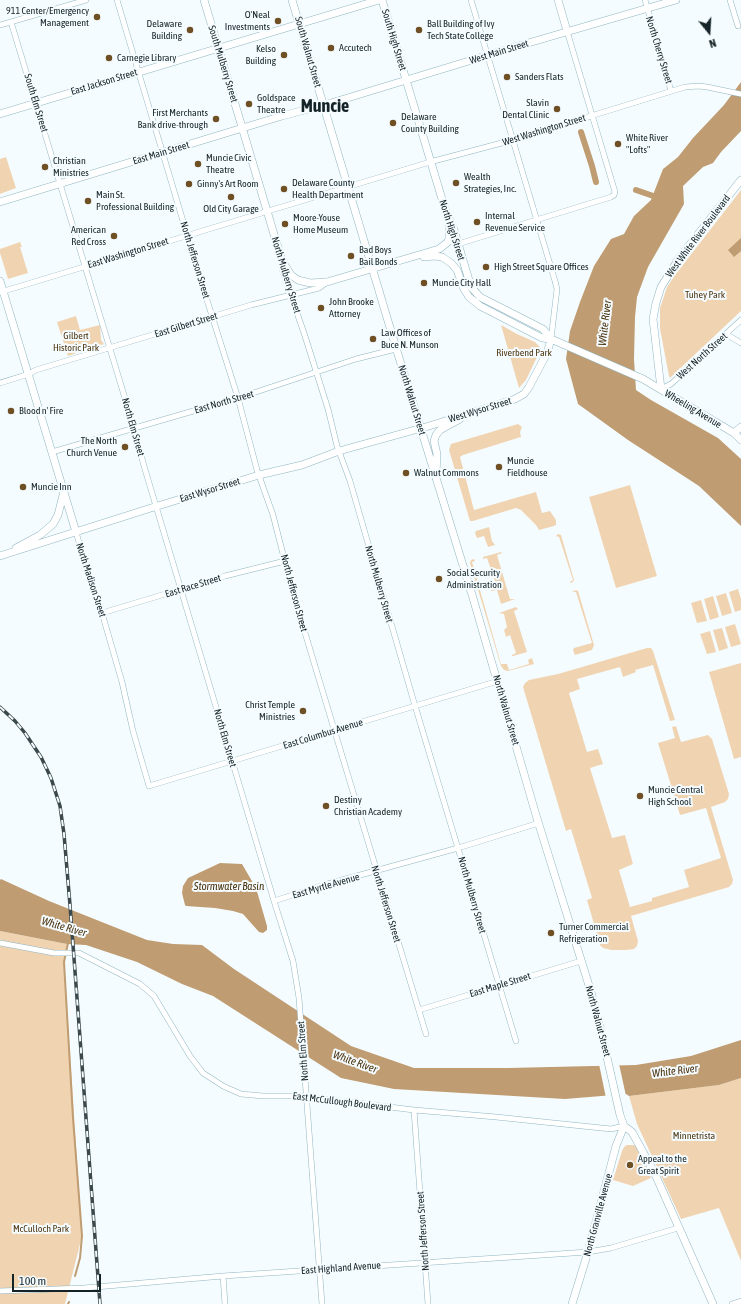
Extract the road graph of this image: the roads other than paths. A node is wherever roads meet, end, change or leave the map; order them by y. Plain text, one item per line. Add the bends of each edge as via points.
1 (86, 0) edge
2 (117, 0) edge
3 (204, 0) edge
4 (292, 0) edge
5 (379, 0) edge
6 (382, 0) edge
7 (471, 0) edge
8 (558, 0) edge
9 (645, 0) edge
10 (676, 0) edge
11 (730, 0) edge
12 (647, 9) junction
13 (11, 22) junction
14 (299, 23) junction
15 (0, 25) edge
16 (738, 26) dead end
17 (567, 32) junction
18 (218, 48) junction
19 (488, 55) junction
20 (139, 72) junction
21 (406, 80) junction
22 (671, 91) junction
23 (741, 94) edge
24 (35, 103) junction
25 (323, 105) junction
26 (0, 114) edge
27 (592, 116) junction
28 (242, 128) junction
29 (513, 140) junction
30 (162, 152) junction
31 (430, 162) junction
32 (741, 180) edge
33 (60, 184) junction
34 (348, 187) junction
35 (0, 202) edge
36 (267, 212) junction
37 (449, 220) junction
38 (537, 220) junction
39 (188, 235) junction
40 (458, 244) junction
41 (404, 260) junction
42 (282, 261) junction
43 (85, 266) junction
44 (372, 269) junction
45 (0, 281) edge
46 (327, 282) junction
47 (2, 292) edge
48 (291, 295) junction
49 (212, 317) junction
50 (741, 320) edge
51 (726, 334) junction
52 (551, 338) junction
53 (741, 343) edge
54 (110, 348) junction
55 (396, 349) junction
56 (603, 362) joint
57 (316, 372) junction
58 (29, 374) junction
59 (0, 383) edge
60 (661, 389) junction
61 (238, 398) junction
62 (471, 413) junction
63 (741, 427) edge
64 (134, 428) junction
65 (421, 428) junction
66 (734, 433) junction
67 (741, 440) edge
68 (339, 451) junction
69 (52, 452) junction
70 (259, 475) junction
71 (436, 479) junction
72 (64, 490) junction
73 (156, 506) junction
74 (76, 532) junction
75 (4, 555) edge
76 (285, 561) junction
77 (182, 590) junction
78 (102, 613) junction
79 (498, 681) junction
80 (415, 707) junction
81 (334, 731) junction
82 (232, 761) junction
83 (149, 786) joint
84 (539, 823) junction
85 (458, 848) junction
86 (377, 871) junction
87 (274, 901) junction
88 (0, 944) edge
89 (581, 961) junction
90 (499, 986) junction
91 (419, 1010) junction
92 (426, 1034) dead end
93 (516, 1042) dead end
94 (306, 1097) junction
95 (414, 1110) junction
96 (624, 1126) junction
97 (678, 1228) junction
98 (588, 1252) junction
99 (425, 1263) junction
100 (320, 1270) junction
101 (223, 1276) junction
102 (0, 1291) edge
103 (741, 1301) edge
104 (224, 1304) edge
105 (322, 1304) edge
106 (428, 1304) edge
107 (572, 1304) edge
108 (713, 1304) edge
109 (732, 1304) edge

1 - 13 street
2 - 20 street, North Jefferson Street
3 - 18 main road, South Mulberry Street
4 - 14 main road, South Walnut Street
5 - 14 main road, East Jackson Street
6 - 21 main road, South High Street
7 - 19 street
8 - 17 main road
9 - 12 street, North Cherry Street
10 - 12 main road, West Main Street
11 - 16 street
12 - 17 main road, West Main Street
12 - 22 street, North Cherry Street
13 - 15 street
13 - 24 street, South Elm Street
14 - 18 main road, East Jackson Street
14 - 25 main road, South Walnut Street
17 - 19 main road, West Main Street
17 - 27 street
18 - 20 main road, East Jackson Street
18 - 28 main road, South Mulberry Street
19 - 21 main road, West Main Street
19 - 29 street
20 - 24 main road, East Jackson Street
20 - 30 street, North Jefferson Street
21 - 25 main road, West Main Street
21 - 31 main road, North High Street
22 - 23 street, West Washington Street via 694,86
22 - 27 street, West Washington Street
24 - 26 main road, East Jackson Street
24 - 33 street, South Elm Street
25 - 28 main road, East Main Street
25 - 34 main road, North Walnut Street
27 - 29 street, West Washington Street
27 - 38 street via 615,192 612,197
28 - 30 main road, East Main Street
28 - 36 main road, North Mulberry Street
29 - 31 street, West Washington Street
29 - 38 street
30 - 33 main road, East Main Street
30 - 39 street, North Jefferson Street
31 - 34 street, West Washington Street
31 - 37 main road, North High Street
32 - 60 main road, West White River Boulevard via 680,257 661,287 653,319
33 - 35 main road, East Main Street
33 - 43 street, North Elm Street
34 - 36 street, East Washington Street
34 - 44 main road, North Walnut Street
36 - 39 street, East Washington Street
36 - 42 main road, North Mulberry Street
37 - 40 main road, North High Street
37 - 41 main road via 449,238 444,246
38 - 40 street
38 - 52 street via 556,285
39 - 43 street, East Washington Street
39 - 49 street, North Jefferson Street
40 - 52 main road, North High Street via 468,280 475,292 487,302 543,329
41 - 44 main road, East Gilbert Street
41 - 52 main road, North High Street via 435,256 447,260 454,266 464,290 474,302 542,338
42 - 46 main road via 298,280 310,283
42 - 48 street, North Mulberry Street via 282,269
43 - 47 street, East Washington Street
43 - 54 street, North Elm Street
44 - 46 main road, East Gilbert Street
44 - 55 main road, North Walnut Street
45 - 47 main road, North Madison Street
46 - 48 street, East Gilbert Street via 319,288
47 - 58 main road, North Madison Street
48 - 49 street, East Gilbert Street
48 - 57 street, North Mulberry Street
49 - 54 street, East Gilbert Street
49 - 61 street, North Jefferson Street
50 - 51 street, West North Street
51 - 53 street
51 - 60 street, West North Street via 671,384
52 - 56 main road, North High Street
52 - 62 main road, West Wysor Street via 547,353 524,394
54 - 58 street, East Gilbert Street
54 - 64 street, North Elm Street
55 - 57 street, East North Street
55 - 65 main road, North Walnut Street
56 - 60 main road, Wheeling Avenue
57 - 61 street, East North Street
57 - 68 street, North Mulberry Street
58 - 59 street, East Gilbert Street
58 - 69 main road, North Madison Street
60 - 66 main road, Wheeling Avenue
61 - 64 street, East North Street
61 - 70 street, North Jefferson Street
62 - 65 main road, West Wysor Street
62 - 71 main road via 440,430 436,435
63 - 66 main road
64 - 69 street, East North Street
64 - 73 street, North Elm Street
65 - 68 main road, East Wysor Street
65 - 71 main road, North Walnut Street
66 - 67 main road, Wheeling Avenue
68 - 70 main road, East Wysor Street via 302,465
68 - 80 street, North Mulberry Street
69 - 72 main road, North Madison Street
70 - 73 main road, East Wysor Street
70 - 76 street, North Jefferson Street
71 - 79 main road, North Walnut Street
72 - 74 main road, North Madison Street
72 - 75 main road via 53,524 40,535
73 - 74 main road, East Wysor Street
73 - 77 street, North Elm Street
74 - 75 main road, East Wysor Street
74 - 78 street, North Madison Street
76 - 77 street, East Race Street
76 - 81 street, North Jefferson Street
77 - 78 street, East Race Street
77 - 82 street, North Elm Street
78 - 83 street, North Madison Street
79 - 80 street, East Columbus Avenue
79 - 84 main road, North Walnut Street
80 - 81 street, East Columbus Avenue
80 - 85 street, North Mulberry Street
81 - 82 street, East Columbus Avenue
81 - 86 street, North Jefferson Street
82 - 83 street, East Columbus Avenue
82 - 87 street, North Elm Street
84 - 85 street, East Myrtle Avenue
84 - 89 main road, North Walnut Street
85 - 86 street, East Myrtle Avenue
85 - 90 street, North Mulberry Street
86 - 87 street, East Myrtle Avenue
86 - 91 street, North Jefferson Street
87 - 94 street, North Elm Street via 293,962 299,998
88 - 94 street, East McCullough Boulevard via 54,953 79,953 147,990 161,1007 197,1066 213,1081 231,1090 251,1095
89 - 90 street, East Maple Street
89 - 96 main road, North Walnut Street
90 - 91 street, East Maple Street
90 - 93 street, North Mulberry Street
91 - 92 street, North Jefferson Street
94 - 95 street, East McCullough Boulevard
94 - 100 street, North Elm Street
95 - 96 street, East McCullough Boulevard via 611,1129
95 - 99 street, North Jefferson Street
96 - 97 main road, North Walnut Street via 632,1132 638,1142
96 - 98 main road, North Granville Avenue via 616,1146
97 - 98 street, East Highland Avenue via 611,1248
97 - 108 main road, North Walnut Street
98 - 99 street, East Highland Avenue
98 - 107 main road, North Granville Avenue
99 - 100 street, East Highland Avenue
99 - 106 street, North Jefferson Street
100 - 101 street, East Highland Avenue
100 - 105 street, North Elm Street
101 - 102 street, East Highland Avenue via 84,1288
101 - 104 street
103 - 109 street

